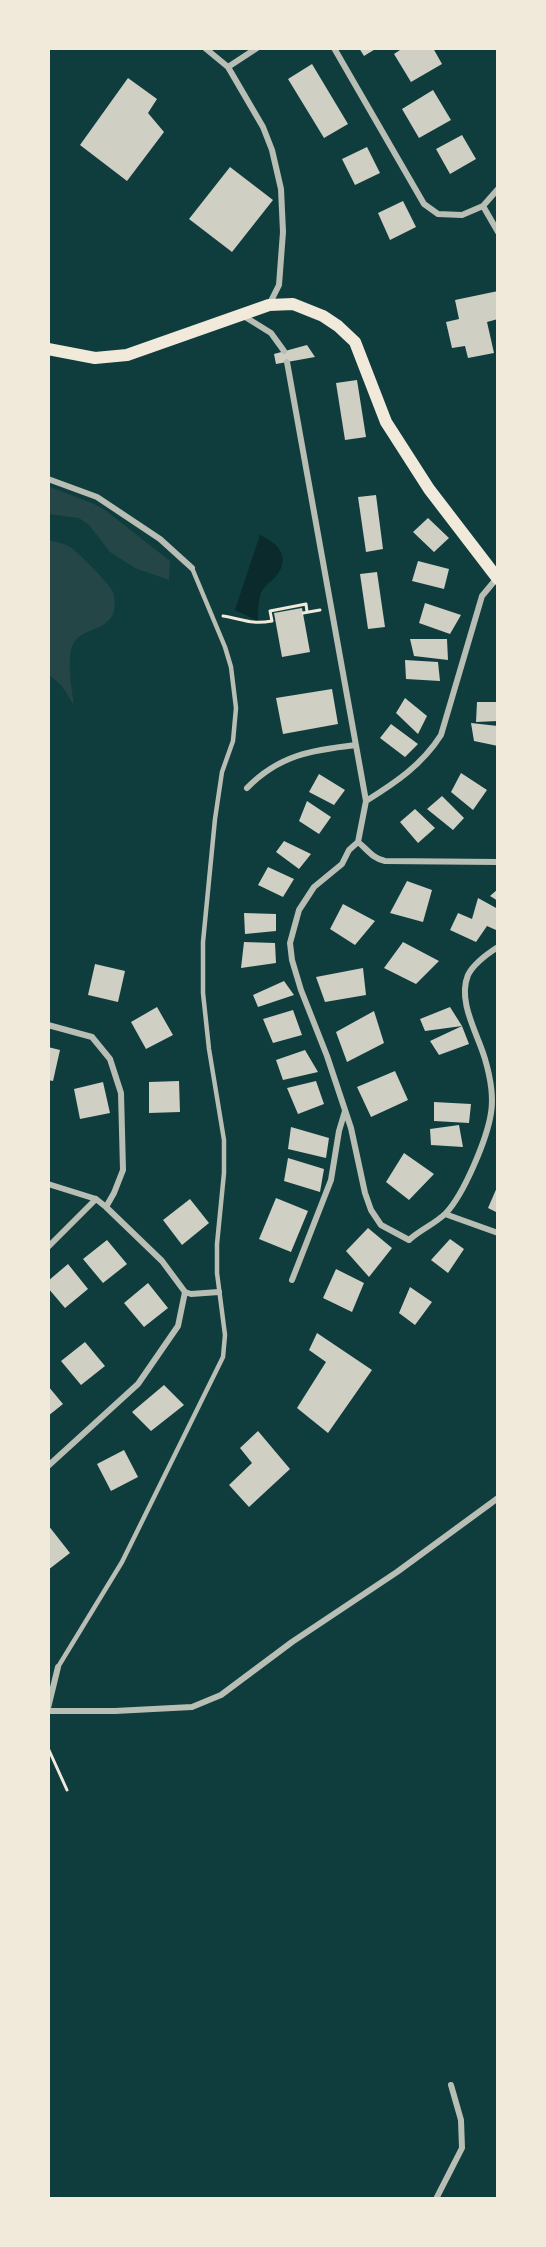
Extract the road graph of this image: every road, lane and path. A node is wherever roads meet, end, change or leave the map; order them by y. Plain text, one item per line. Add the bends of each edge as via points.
1 (205, 48) edge
2 (257, 48) edge
3 (334, 48) edge
4 (228, 67) junction
5 (498, 189) edge
6 (483, 206) junction
7 (498, 232) edge
8 (268, 305) junction
9 (241, 315) junction
10 (48, 349) edge
11 (284, 351) dead end
12 (287, 362) dead end
13 (48, 479) edge
14 (192, 568) joint
15 (497, 578) edge
16 (331, 608) junction
17 (222, 615) dead end
18 (356, 746) junction
19 (248, 788) dead end
20 (366, 801) junction
21 (358, 842) junction
22 (498, 862) edge
23 (498, 947) edge
24 (48, 1025) edge
25 (345, 1110) junction
26 (48, 1184) edge
27 (96, 1199) junction
28 (106, 1207) junction
29 (445, 1214) junction
30 (498, 1233) edge
31 (48, 1247) edge
32 (292, 1280) dead end
33 (185, 1292) junction
34 (219, 1293) junction
35 (48, 1466) edge
36 (498, 1498) edge
37 (58, 1667) joint
38 (48, 1710) edge
39 (48, 1748) edge
40 (67, 1790) dead end
41 (451, 2085) dead end
42 (436, 2199) edge

1 - 4 street
2 - 4 street
3 - 6 street via 424,204 438,214 462,215
4 - 8 street via 263,127 281,189 279,285
5 - 6 street
6 - 7 street
8 - 9 main road
8 - 15 main road via 293,304 323,316 355,342 386,422 429,489
9 - 10 main road via 127,355 95,358
9 - 11 street via 271,333
12 - 16 street
13 - 14 street via 97,497 160,539
14 - 34 lane via 225,647 236,708 233,741 222,772 215,819 203,942 203,993 224,1140 217,1244
15 - 20 street via 482,596 441,735 413,768
16 - 17 path via 305,612 306,604 270,610 272,621 259,623
16 - 18 street
18 - 19 street via 303,753 258,777
18 - 20 street
20 - 21 street
21 - 22 street via 375,858 385,861
21 - 25 street via 342,864 314,888 299,910 290,943 301,990
23 - 29 street via 476,964 468,976 465,996 489,1075 491,1114 470,1172
24 - 28 street via 92,1037 110,1059 122,1093 123,1170
25 - 29 street via 365,1193 381,1225 409,1240
25 - 32 street via 332,1180
26 - 27 street
27 - 28 street
27 - 31 street
28 - 33 street via 162,1262
29 - 30 street
33 - 34 street
33 - 35 street via 178,1326 138,1384
34 - 37 lane via 225,1335 223,1357 122,1562
36 - 38 street via 221,1695 192,1707
37 - 38 street
39 - 40 path
41 - 42 street via 461,2120 462,2148

